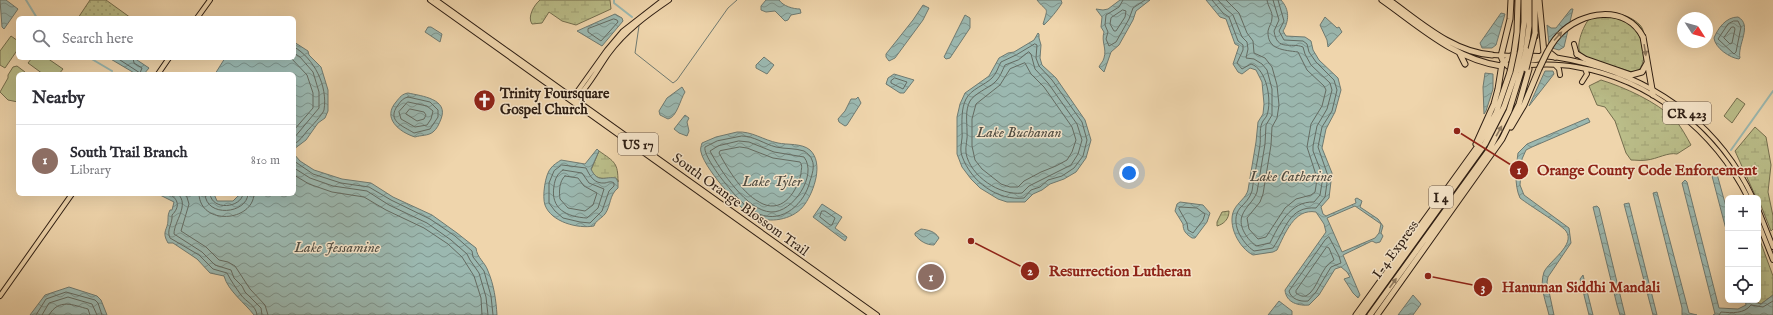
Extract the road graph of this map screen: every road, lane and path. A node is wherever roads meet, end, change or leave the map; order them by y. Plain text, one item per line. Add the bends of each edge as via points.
1 (210, 0) edge
2 (430, 0) edge
3 (436, 0) edge
4 (663, 0) edge
5 (669, 0) edge
6 (1382, 0) edge
7 (1390, 0) edge
8 (1511, 0) edge
9 (1518, 0) edge
10 (1524, 0) edge
11 (1529, 0) edge
12 (1535, 0) edge
13 (1539, 0) edge
14 (199, 16) edge
15 (1411, 21) junction
16 (1421, 22) junction
17 (1535, 33) junction
18 (482, 37) junction
19 (489, 38) junction
20 (489, 43) junction
21 (496, 43) junction
22 (1504, 43) junction
23 (1544, 44) junction
24 (1574, 44) dead end
25 (1523, 49) junction
26 (1460, 54) junction
27 (1577, 54) junction
28 (1489, 55) junction
29 (1512, 55) junction
30 (1542, 56) junction
31 (1555, 57) junction
32 (168, 60) edge
33 (1501, 61) junction
34 (1482, 62) junction
35 (1647, 63) junction
36 (1465, 64) dead end
37 (1491, 64) junction
38 (1555, 65) junction
39 (1508, 66) joint
40 (1596, 67) junction
41 (1585, 69) junction
42 (1523, 70) junction
43 (159, 72) edge
44 (1500, 74) junction
45 (1560, 75) dead end
46 (1582, 82) dead end
47 (1652, 89) junction
48 (1653, 95) junction
49 (574, 100) junction
50 (1502, 139) junction
51 (641, 151) junction
52 (649, 152) junction
53 (1459, 173) junction
54 (672, 174) junction
55 (680, 174) junction
56 (1746, 195) edge
57 (1751, 195) edge
58 (71, 196) edge
59 (729, 214) junction
60 (737, 215) junction
61 (1761, 217) edge
62 (738, 221) junction
63 (747, 222) junction
64 (1761, 230) edge
65 (1773, 247) edge
66 (1773, 260) edge
67 (0, 296) edge
68 (870, 315) edge
69 (877, 315) edge
70 (1356, 315) edge
71 (1362, 315) edge
72 (1370, 315) edge
73 (1377, 315) edge

1 - 14 main road
2 - 18 main road, South Orange Blossom Trail / US 17
3 - 19 main road, South Orange Blossom Trail / US 17
4 - 49 main road via 623,30 606,50
5 - 49 main road via 632,27 609,52
6 - 15 highway
7 - 16 highway
8 - 22 highway via 1510,19
9 - 29 highway, I 4 via 1517,32
10 - 25 highway, I-4 Express
11 - 25 highway, I-4 Express via 1529,26
12 - 17 highway, I 4
13 - 23 highway
15 - 16 highway
15 - 26 highway
16 - 28 highway via 1455,44
17 - 42 highway, bridge
17 - 42 highway, I 4, bridge via 1533,51
18 - 19 main road
18 - 20 main road, South Orange Blossom Trail / US 17
19 - 21 main road, South Orange Blossom Trail / US 17
20 - 21 main road
20 - 49 main road, South Orange Blossom Trail / US 17
21 - 49 main road, South Orange Blossom Trail / US 17
22 - 28 highway via 1497,52
22 - 33 highway
23 - 30 highway
23 - 31 highway via 1548,52
24 - 27 main road
25 - 42 highway, I-4 Express, bridge
26 - 34 highway
26 - 36 highway
27 - 35 highway via 1631,75 1641,73
27 - 40 main road via 1581,60
28 - 33 main road
29 - 30 main road, CR 423
29 - 33 highway
29 - 53 highway, I 4, bridge via 1504,94 1490,125
30 - 31 main road, CR 423
30 - 33 highway via 1533,61
31 - 40 main road, CR 423
32 - 43 main road
33 - 34 highway
33 - 37 highway
33 - 39 highway
33 - 44 highway
34 - 37 highway
35 - 47 highway
50 -> 35 highway, bridge via 1516,119 1550,47 1569,26 1585,18 1602,14 1621,16 1633,24 1642,37
37 - 44 highway
38 - 39 main road, CR 423
38 - 41 main road, CR 423
38 - 45 main road
40 - 47 main road, CR 423 via 1626,76
41 - 46 main road via 1587,74
41 - 48 main road, CR 423 via 1614,77
42 - 50 highway, I 4 via 1519,104
42 - 71 highway, I-4 Express via 1485,144
72 -> 42 highway, I-4 Express via 1488,150 1504,123
44 - 53 highway via 1490,113 1478,141
47 - 48 highway
47 - 57 main road, CR 423 via 1684,110 1710,134 1734,164
48 - 56 main road, CR 423 via 1686,118 1709,140 1730,167
49 - 51 main road, South Orange Blossom Trail / US 17
49 - 52 main road, South Orange Blossom Trail / US 17
50 - 73 highway, I 4
51 - 52 main road
51 - 54 main road, South Orange Blossom Trail / US 17
52 - 55 main road, South Orange Blossom Trail / US 17
53 - 70 highway, I 4
54 - 55 main road
54 - 59 main road, South Orange Blossom Trail / US 17
55 - 60 main road, South Orange Blossom Trail / US 17
58 - 67 main road
59 - 60 main road
59 - 62 main road, South Orange Blossom Trail / US 17
60 - 63 main road, South Orange Blossom Trail / US 17
61 - 65 main road
62 - 63 main road
62 - 68 main road, South Orange Blossom Trail / US 17
63 - 69 main road, South Orange Blossom Trail / US 17
64 - 66 main road

